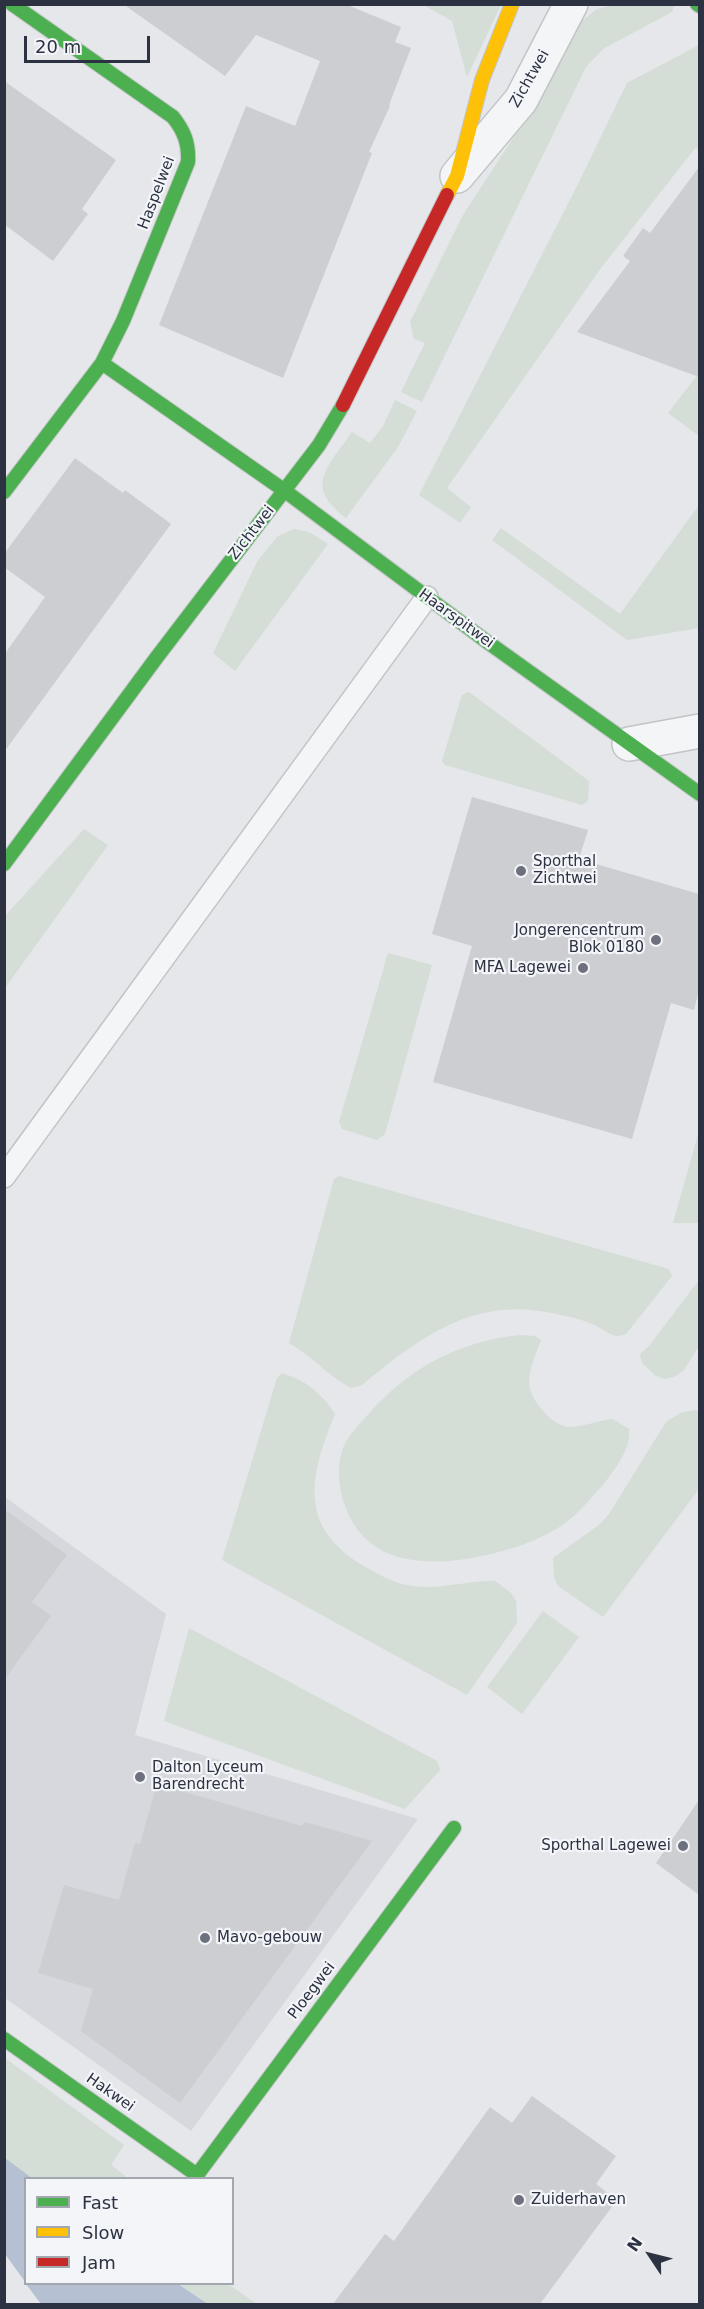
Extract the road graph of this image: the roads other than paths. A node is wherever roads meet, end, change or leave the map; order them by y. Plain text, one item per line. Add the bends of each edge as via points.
1 (12, 4) edge
2 (512, 4) edge
3 (571, 4) edge
4 (457, 176) junction
5 (102, 363) junction
6 (285, 491) junction
7 (4, 492) edge
8 (427, 597) junction
9 (699, 731) edge
10 (629, 744) junction
11 (699, 794) edge
12 (4, 864) edge
13 (4, 1177) edge
14 (454, 1828) dead end
15 (4, 2039) edge
16 (197, 2175) joint

1 - 5 street, Haspelwei via 173,117 190,146 184,172
2 - 4 street, Zichtwei via 482,80
3 - 4 street, Zichtwei via 521,100
4 - 6 street, Zichtwei via 346,400
5 - 6 street
5 - 7 street, Haspelwei
6 - 8 street, Haarspitwei
6 - 12 street, Zichtwei
8 - 10 street, Haarspitwei
8 - 13 lane
9 - 10 street
10 - 11 street, Haarspitwei
14 - 16 street, Ploegwei
15 - 16 street, Hakwei

